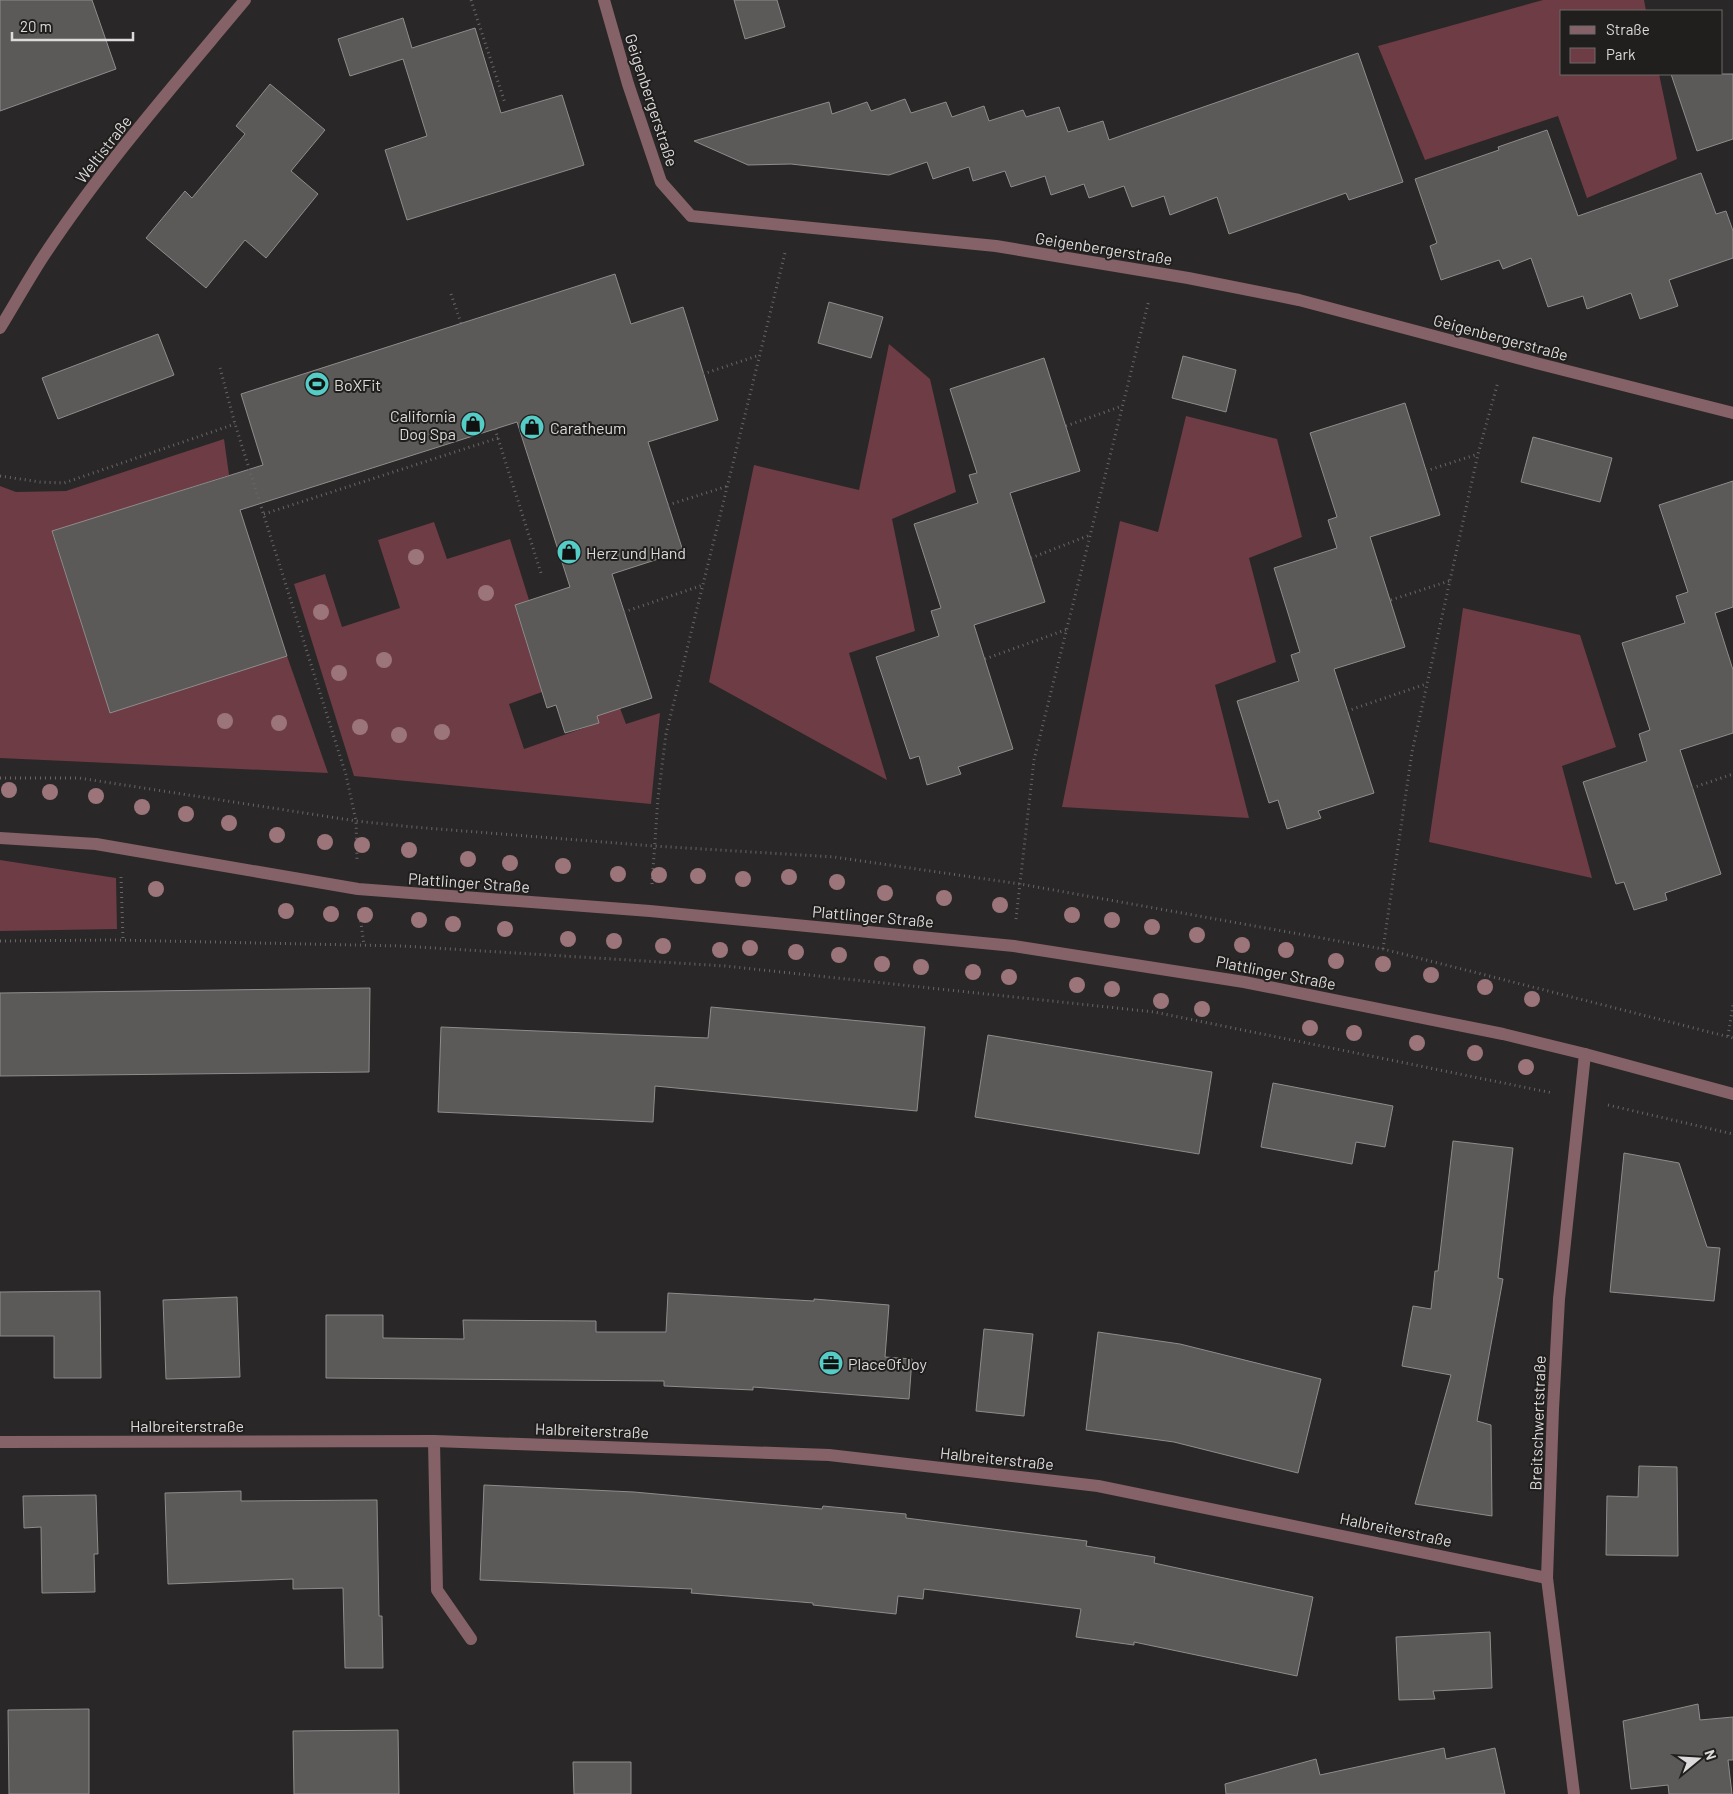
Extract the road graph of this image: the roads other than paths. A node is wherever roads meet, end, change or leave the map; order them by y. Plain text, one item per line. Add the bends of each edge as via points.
1 (245, 0) edge
2 (604, 0) edge
3 (0, 328) edge
4 (1733, 413) edge
5 (0, 838) edge
6 (1585, 1054) junction
7 (1733, 1094) edge
8 (434, 1441) junction
9 (0, 1442) edge
10 (1547, 1578) junction
11 (471, 1639) dead end
12 (1574, 1794) edge

1 - 3 street, Weltistraße via 100,178 41,259
2 - 4 street, Geigenbergerstraße via 661,182 691,216 996,246 1299,300
5 - 6 street, Plattlinger Straße via 96,844 358,890 650,912 1014,946 1244,982 1503,1034
6 - 7 street, Plattlinger Straße
6 - 10 street, Breitschwertstraße via 1559,1299
8 - 9 street, Halbreiterstraße
8 - 10 street, Halbreiterstraße via 829,1455 1098,1486
8 - 11 street via 437,1590
10 - 12 street, Breitschwertstraße

